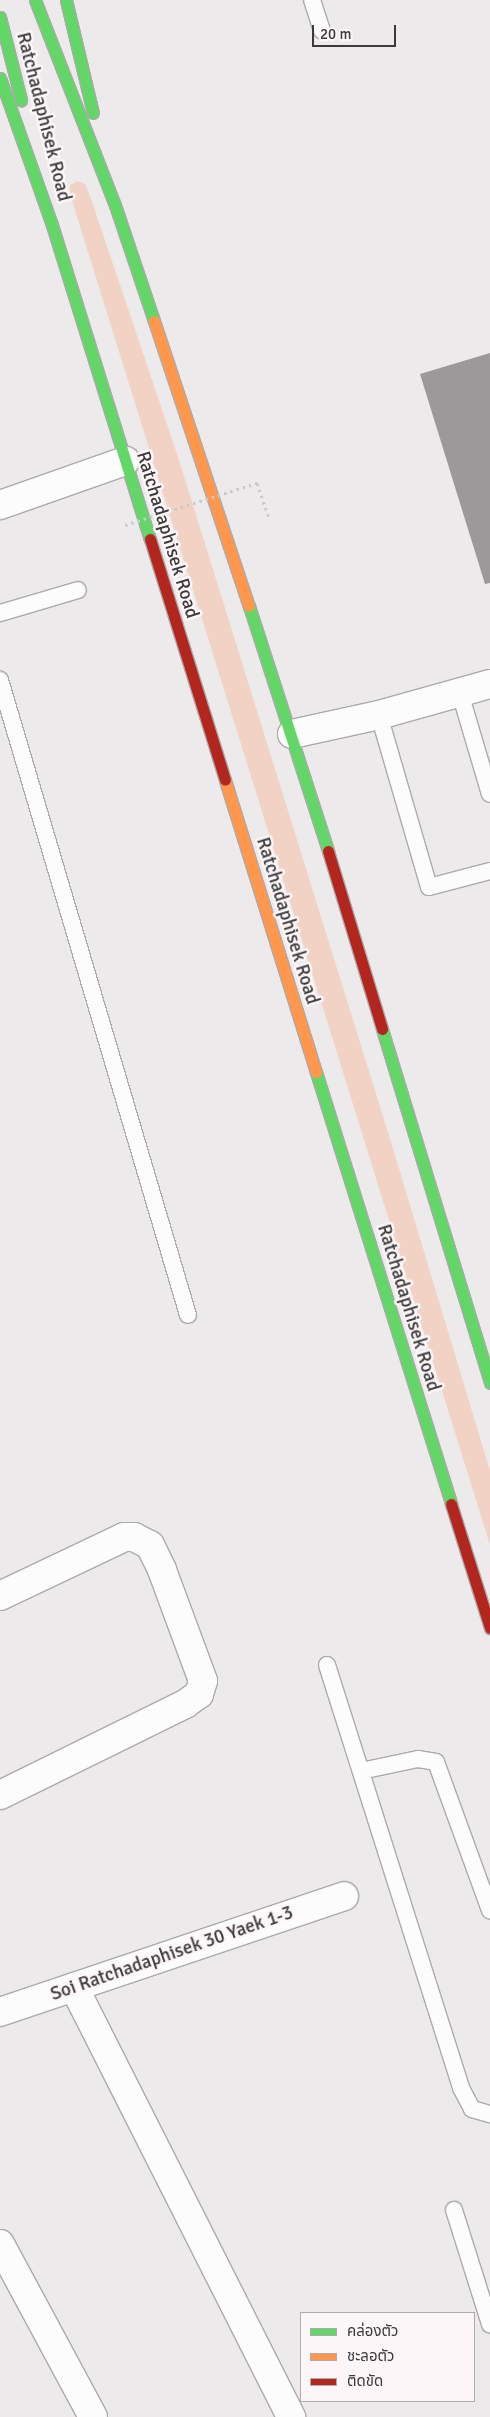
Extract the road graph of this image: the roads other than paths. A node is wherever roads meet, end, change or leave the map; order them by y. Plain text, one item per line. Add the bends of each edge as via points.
1 (35, 0) edge
2 (66, 0) edge
3 (312, 0) edge
4 (0, 17) edge
5 (322, 30) dead end
6 (0, 78) edge
7 (115, 205) junction
8 (52, 225) junction
9 (125, 462) junction
10 (0, 505) edge
11 (78, 590) dead end
12 (0, 613) edge
13 (0, 680) edge
14 (490, 684) edge
15 (460, 693) junction
16 (379, 715) junction
17 (292, 734) junction
18 (490, 794) edge
19 (490, 871) edge
20 (188, 1315) dead end
21 (490, 1382) edge
22 (0, 1596) edge
23 (490, 1628) edge
24 (326, 1665) dead end
25 (361, 1771) junction
26 (0, 1795) edge
27 (344, 1896) dead end
28 (490, 1910) edge
29 (74, 1987) junction
30 (0, 2012) edge
31 (490, 2114) edge
32 (454, 2210) dead end
33 (0, 2244) edge
34 (490, 2324) edge
35 (93, 2417) edge
36 (291, 2417) edge

1 - 7 main road, Ratchadaphisek Road
2 - 7 main road, Ratchadaphisek Road
3 - 5 lane
4 - 8 main road, Ratchadaphisek Road
6 - 8 main road, Ratchadaphisek Road
7 - 17 main road, Ratchadaphisek Road
8 - 9 main road, Ratchadaphisek Road
9 - 10 street
9 - 23 main road, Ratchadaphisek Road
11 - 12 lane
13 - 20 lane
14 - 15 street
15 - 16 street
15 - 18 lane
16 - 17 street
16 - 19 lane via 429,887
17 - 21 main road, Ratchadaphisek Road
22 - 26 street via 124,1536 134,1537 150,1545 162,1570 203,1681 199,1694 185,1704
24 - 25 lane
25 - 28 lane via 418,1759 436,1762
25 - 31 lane via 462,2088 472,2109
27 - 29 street, Soi Ratchadaphisek 30 Yaek 1-3
29 - 30 street, Soi Ratchadaphisek 30 Yaek 1-3
29 - 36 street
32 - 34 lane
33 - 35 street

